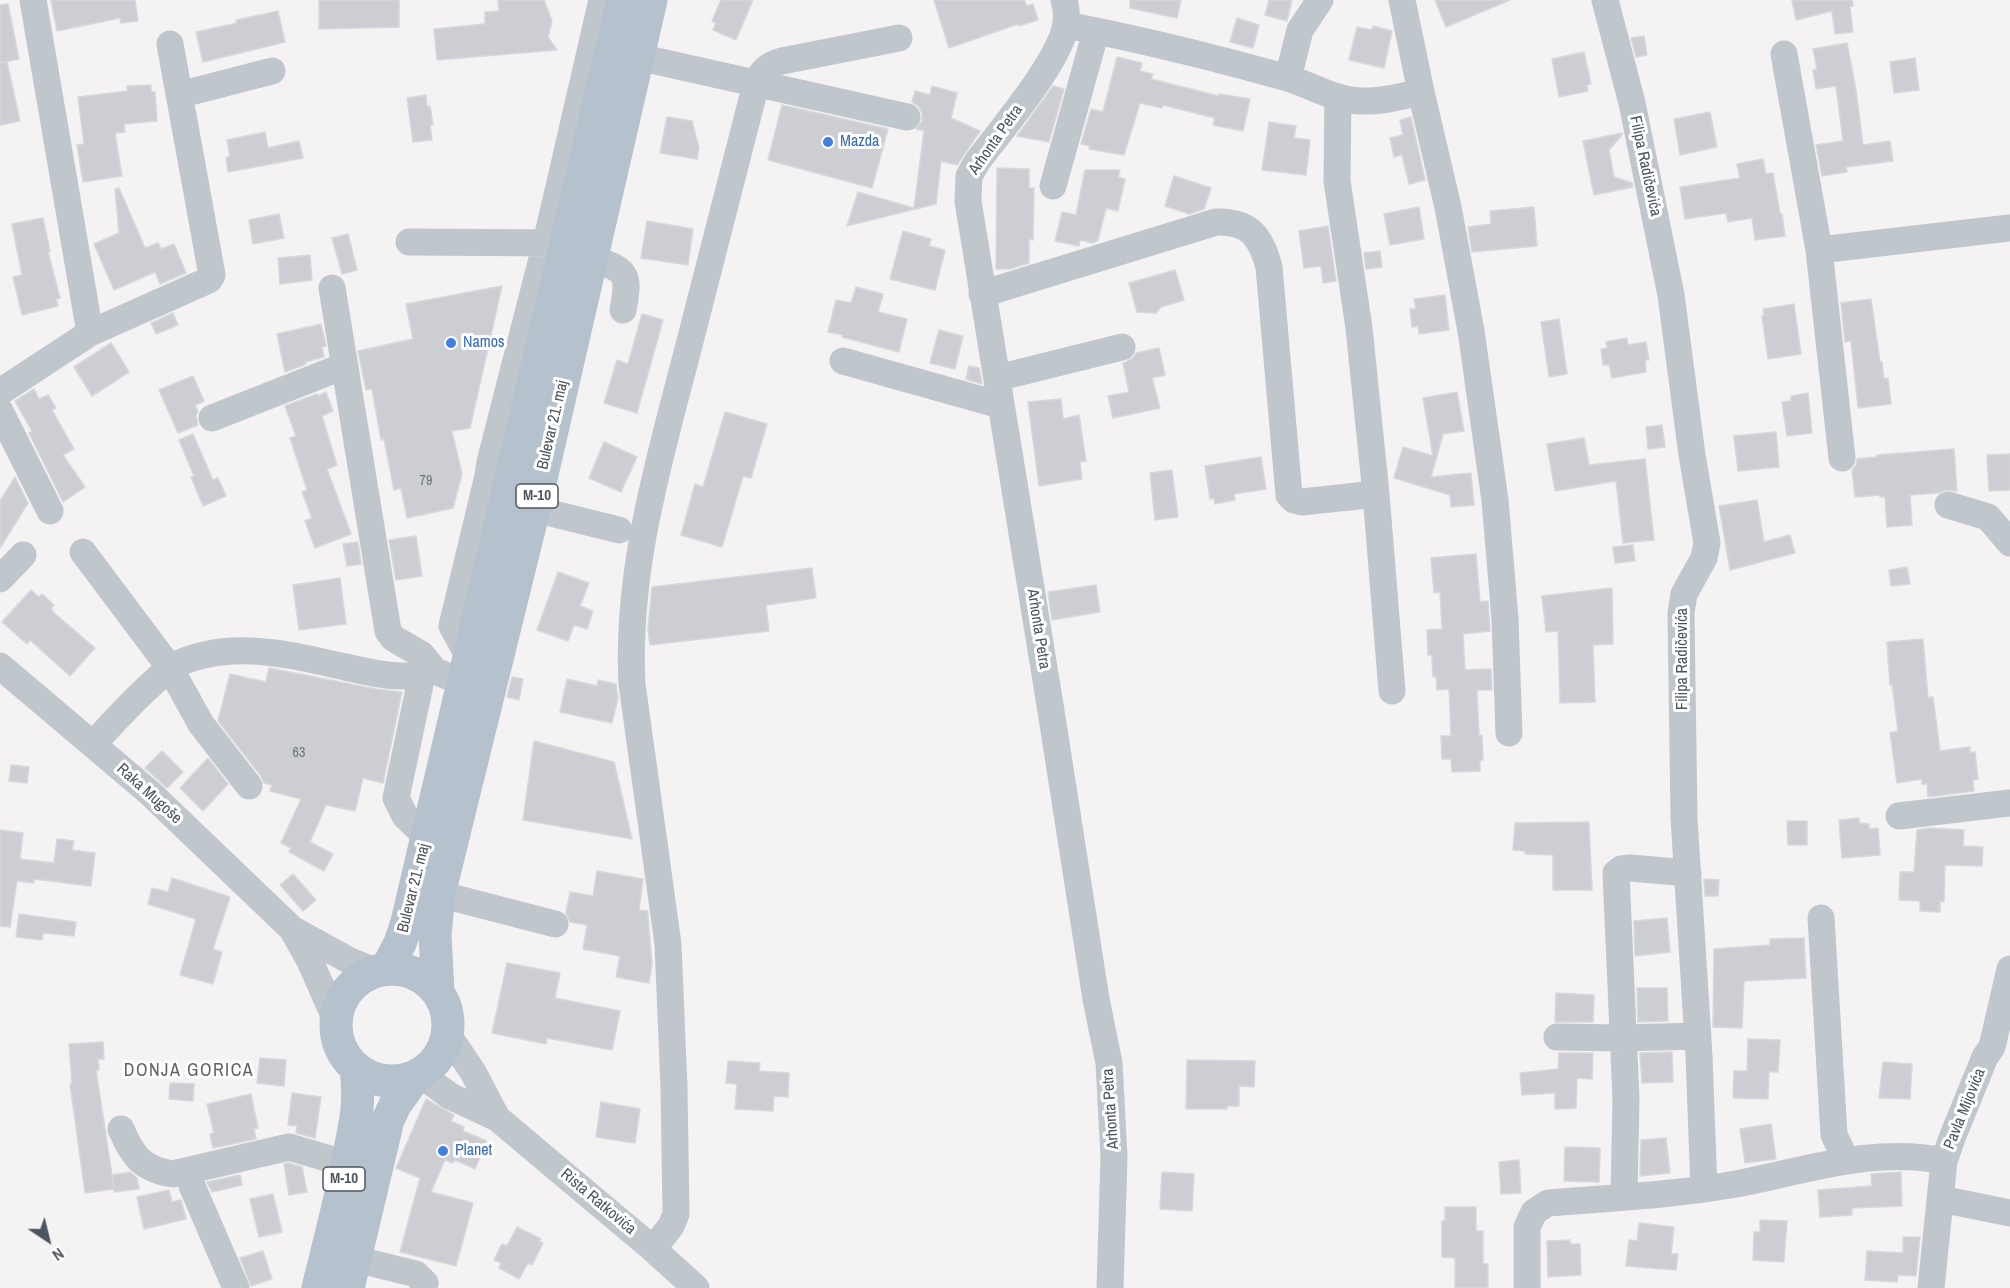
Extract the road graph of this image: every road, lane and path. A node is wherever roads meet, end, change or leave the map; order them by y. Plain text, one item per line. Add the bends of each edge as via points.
1 (33, 0) edge
2 (602, 0) edge
3 (623, 0) edge
4 (651, 0) edge
5 (1320, 0) edge
6 (1402, 0) edge
7 (1605, 0) edge
8 (1065, 12) edge
9 (1096, 31) junction
10 (899, 38) dead end
11 (170, 44) dead end
12 (1784, 54) dead end
13 (638, 57) junction
14 (272, 71) dead end
15 (1288, 78) junction
16 (756, 84) junction
17 (1421, 92) junction
18 (179, 95) junction
19 (1338, 97) junction
20 (907, 117) dead end
21 (1053, 186) dead end
22 (2010, 228) edge
23 (409, 242) dead end
24 (568, 248) junction
25 (1819, 250) junction
26 (332, 288) dead end
27 (982, 294) junction
28 (623, 310) dead end
29 (90, 333) junction
30 (1122, 347) dead end
31 (843, 361) dead end
32 (344, 366) junction
33 (997, 378) junction
34 (0, 392) edge
35 (1000, 405) junction
36 (0, 411) edge
37 (212, 418) dead end
38 (1842, 458) dead end
39 (1376, 494) junction
40 (1948, 505) dead end
41 (534, 509) junction
42 (50, 511) dead end
43 (619, 530) dead end
44 (2010, 543) edge
45 (83, 552) dead end
46 (23, 555) dead end
47 (0, 579) edge
48 (0, 666) edge
49 (170, 668) junction
50 (448, 672) junction
51 (1392, 691) dead end
52 (1509, 733) dead end
53 (93, 744) junction
54 (249, 786) dead end
55 (2010, 804) edge
56 (1899, 816) dead end
57 (1688, 873) junction
58 (440, 894) junction
59 (1821, 918) dead end
60 (555, 924) dead end
61 (292, 929) junction
62 (2010, 969) edge
63 (381, 970) junction
64 (438, 992) junction
65 (336, 1020) junction
66 (448, 1035) junction
67 (1698, 1036) junction
68 (1557, 1037) dead end
69 (1623, 1038) junction
70 (2001, 1048) edge
71 (356, 1068) junction
72 (418, 1075) junction
73 (497, 1118) junction
74 (121, 1130) dead end
75 (1846, 1160) junction
76 (1944, 1161) junction
77 (345, 1172) junction
78 (192, 1186) dead end
79 (1704, 1189) junction
80 (1624, 1197) junction
81 (1941, 1199) junction
82 (2010, 1213) edge
83 (653, 1249) junction
84 (351, 1273) edge
85 (236, 1288) edge
86 (304, 1288) edge
87 (318, 1288) edge
88 (423, 1288) edge
89 (696, 1288) edge
90 (1110, 1288) edge
91 (1527, 1288) edge
92 (1931, 1288) edge

1 - 29 street
2 - 24 street
3 - 24 main road, Bulevar 21. maj / M-10
4 - 13 main road, Bulevar 21. maj / M-10
5 - 15 street via 1300,30
6 - 17 street
7 - 57 street, Filipa Radičevića via 1632,103 1671,295 1707,543 1704,558 1684,594 1682,613
8 - 9 street
8 - 27 street, Arhonta Petra via 1061,41 969,176 968,201
9 - 15 street
9 - 21 street
10 - 16 street via 775,63 761,72
11 - 18 street
12 - 25 street
13 - 16 street
13 - 24 main road, Bulevar 21. maj / M-10
14 - 18 street
15 - 19 street
16 - 20 street
16 - 83 street via 662,447 643,536 632,621 632,684 668,944 674,1087 676,1214
17 - 19 street via 1361,101
17 - 52 street via 1471,332 1495,500
18 - 29 street via 213,275
19 - 39 street via 1337,181 1359,328
22 - 25 street
23 - 24 street
24 - 28 street via 614,266 623,274 628,284
24 - 41 main road, Bulevar 21. maj / M-10
24 - 50 main road, Bulevar 21. maj / M-10 via 534,332
25 - 38 street
26 - 32 street
27 - 33 street, Arhonta Petra
27 - 39 street via 1216,222 1240,224 1251,230 1269,267 1289,495 1302,502
29 - 34 street
30 - 33 street
31 - 35 street
32 - 37 street
32 - 50 street via 386,625 393,638
33 - 35 street, Arhonta Petra
35 - 90 street, Arhonta Petra via 1108,1063 1114,1157
36 - 42 street
39 - 51 street
40 - 44 street via 1988,517
41 - 43 street
41 - 58 main road, Bulevar 21. maj / M-10
45 - 49 street
46 - 47 street
48 - 53 street, Raka Mugoše
49 - 50 street via 209,653 242,649 286,654 387,676
49 - 53 street
49 - 54 street via 201,724
50 - 63 main road, Bulevar 21. maj / M-10 via 427,837 404,932
53 - 61 street, Raka Mugoše
55 - 56 street
57 - 67 street, Filipa Radičevića
57 - 69 street via 1630,868 1616,873
58 - 60 street
58 - 64 main road, Bulevar 21. maj / M-10 via 435,935
59 - 75 street via 1834,1135
61 - 63 street, Raka Mugoše via 350,961
61 - 65 street, Raka Mugoše
62 - 70 street, Pavla Mijovića
63 - 64 main road, Bulevar 21. maj / M-10 via 416,973
63 - 65 main road via 352,985
64 - 66 main road, Bulevar 21. maj / M-10 via 446,1005
65 - 71 main road, M-10 via 340,1047
66 - 72 main road, M-10 via 433,1064
66 - 73 street, Rista Ratkovića
67 - 69 street
67 - 79 street, Filipa Radičevića
68 - 69 street
69 - 80 street
70 - 76 street, Pavla Mijovića via 1985,1057
71 - 72 main road, M-10 via 384,1081
71 - 77 main road, M-10 via 358,1113
72 - 73 street, Rista Ratkovića via 450,1096
72 - 84 main road, M-10 via 388,1120
73 - 83 street, Rista Ratkovića
74 - 77 street via 135,1156 159,1172 172,1174 289,1147
75 - 76 street via 1903,1156
75 - 79 street
76 - 81 street, Pavla Mijovića
77 - 86 street via 335,1186
77 - 87 main road, M-10
78 - 85 street
79 - 80 street
80 - 91 street via 1548,1203 1534,1212 1527,1227
81 - 82 street
81 - 92 street, Pavla Mijovića
83 - 89 street, Rista Ratkovića
84 - 88 street via 416,1274 425,1283

